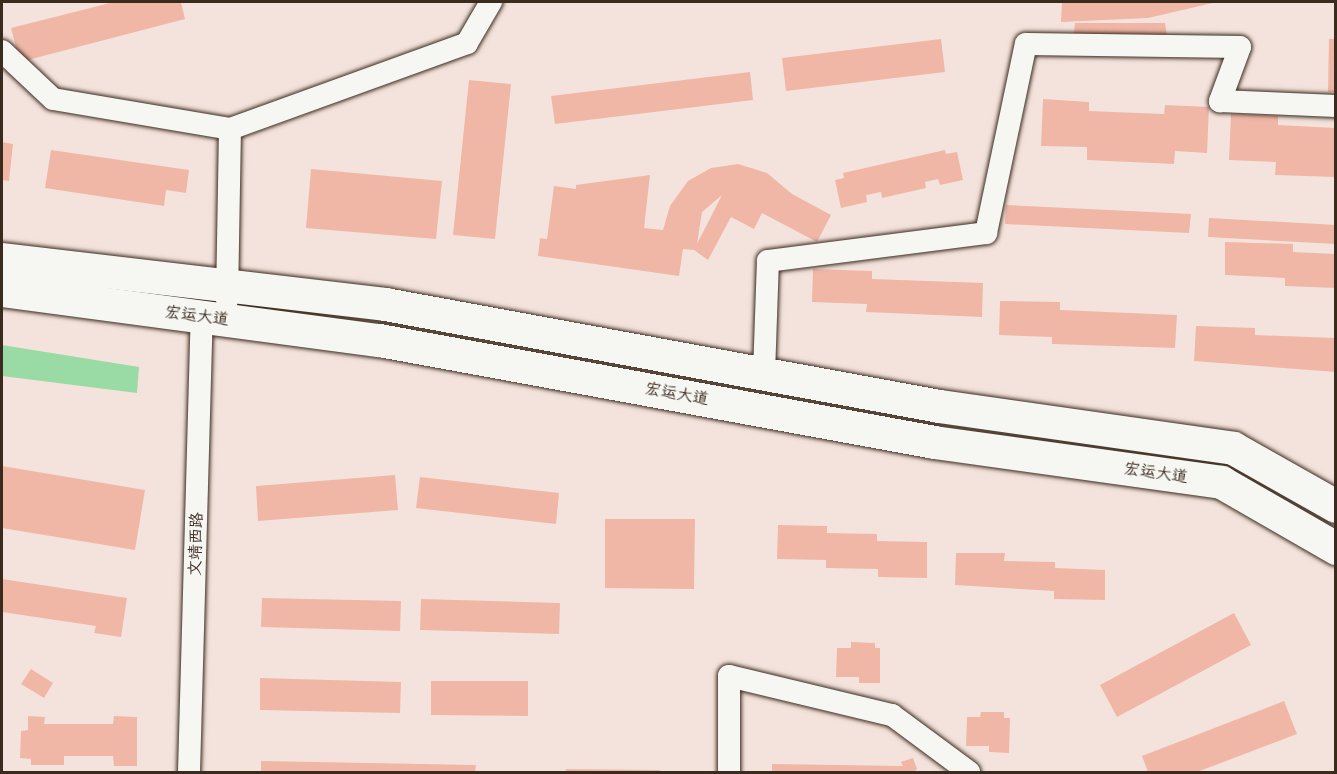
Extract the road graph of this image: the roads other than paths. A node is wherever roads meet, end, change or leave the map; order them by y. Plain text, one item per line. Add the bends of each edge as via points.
1 (491, 2) edge
2 (2, 51) edge
3 (1335, 106) edge
4 (230, 129) junction
5 (2, 259) edge
6 (2, 290) edge
7 (218, 308) junction
8 (764, 374) junction
9 (1335, 506) edge
10 (1335, 548) edge
11 (189, 772) edge
12 (729, 772) edge
13 (969, 772) edge

1 - 4 street via 467,43
2 - 4 street via 53,99
3 - 8 street via 1221,102 1240,47 1026,44 986,233 768,261
4 - 7 street, 文靖西路
5 - 7 main road, 宏运大道
6 - 7 main road, 宏运大道
7 - 8 main road, 宏运大道 via 385,304
7 - 10 main road, 宏运大道 via 934,442 1221,483
7 - 11 street, 文靖西路
8 - 9 main road, 宏运大道 via 939,406 1233,448
12 - 13 street via 729,676 892,715

